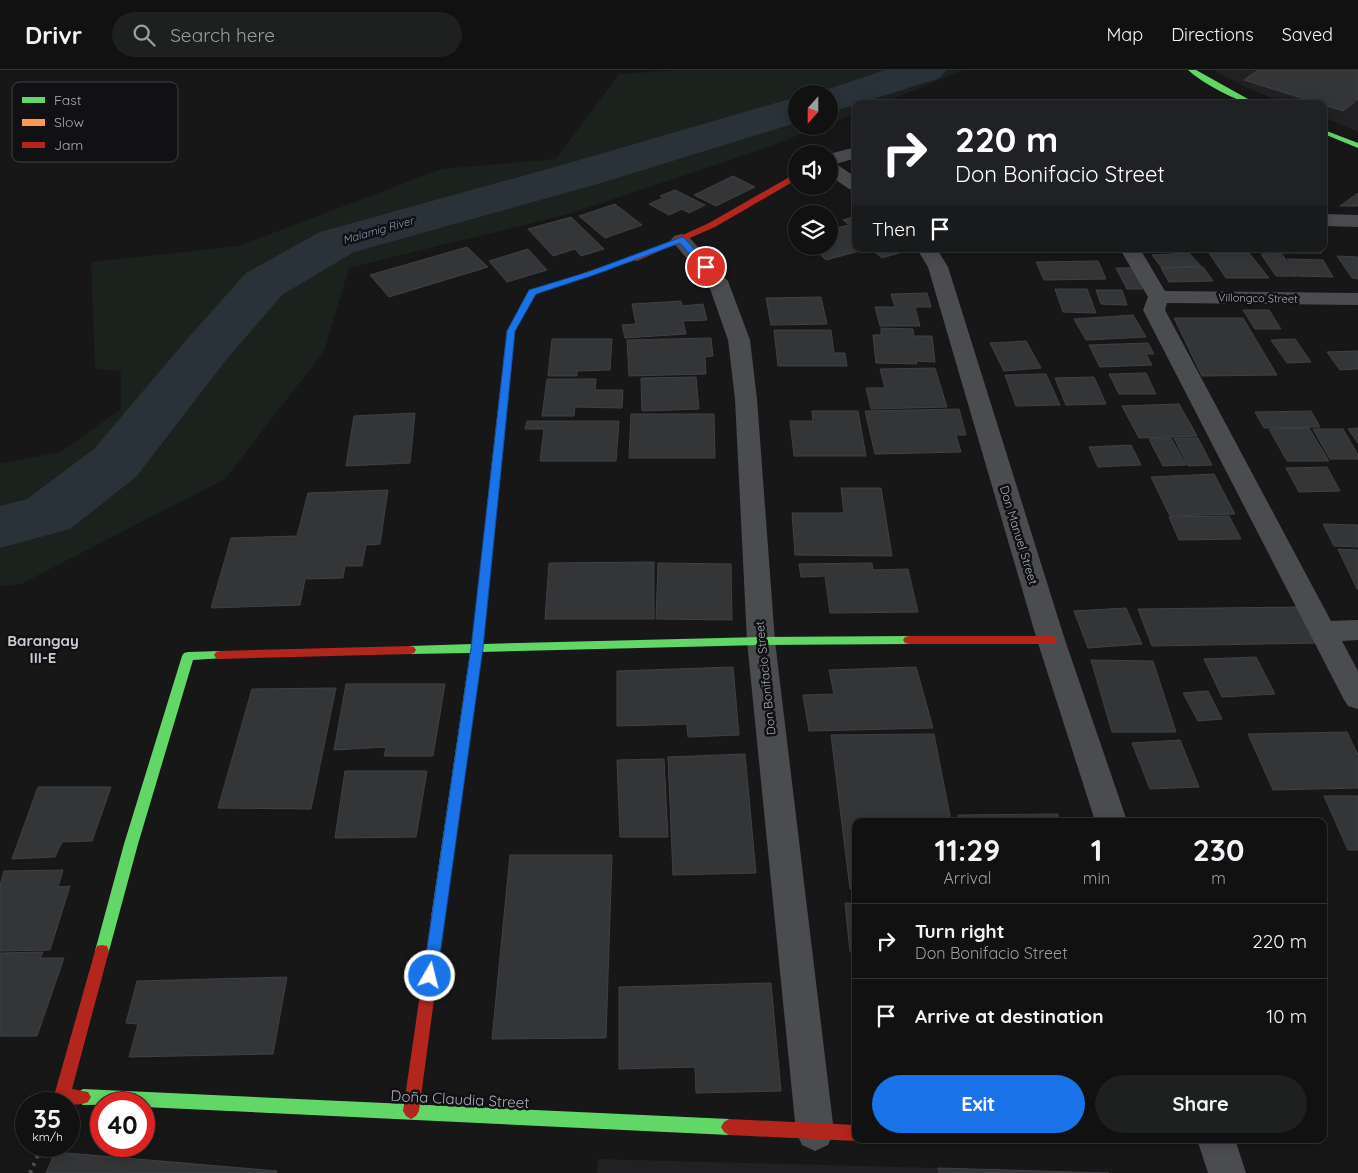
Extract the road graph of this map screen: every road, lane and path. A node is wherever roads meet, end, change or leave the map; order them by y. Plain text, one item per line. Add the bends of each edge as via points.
1 (1191, 70) edge
2 (1244, 100) edge
3 (1327, 133) edge
4 (1358, 146) edge
5 (852, 153) edge
6 (838, 157) edge
7 (838, 172) edge
8 (788, 182) edge
9 (852, 182) edge
10 (1327, 220) edge
11 (1358, 221) edge
12 (682, 240) junction
13 (929, 252) edge
14 (1132, 252) edge
15 (1158, 297) junction
16 (1358, 299) edge
17 (1358, 630) edge
18 (1324, 631) junction
19 (1051, 640) junction
20 (761, 641) junction
21 (477, 648) junction
22 (1358, 698) edge
23 (1110, 818) edge
24 (411, 1111) junction
25 (815, 1132) junction
26 (852, 1133) edge
27 (1217, 1143) edge
28 (37, 1157) edge
29 (30, 1173) edge
30 (1227, 1173) edge

1 - 2 street
3 - 4 street
5 - 6 street
7 - 9 street
8 - 12 street via 733,215
10 - 11 street
12 - 20 street, Don Bonifacio Street via 718,281 739,340 746,399
12 - 21 street via 532,292 511,331
13 - 19 street, Don Manuel Street via 938,266
14 - 15 street
15 - 16 street, Villongco Street
15 - 18 street via 1154,310
17 - 18 street
18 - 22 street
19 - 20 street
19 - 23 street, Don Manuel Street
20 - 21 street
20 - 25 street, Don Bonifacio Street
21 - 24 street
21 - 24 street, Doña Claudia Street via 188,656 131,844 62,1096
24 - 25 street, Doña Claudia Street
25 - 26 street, Doña Claudia Street
27 - 30 street
28 - 29 path

